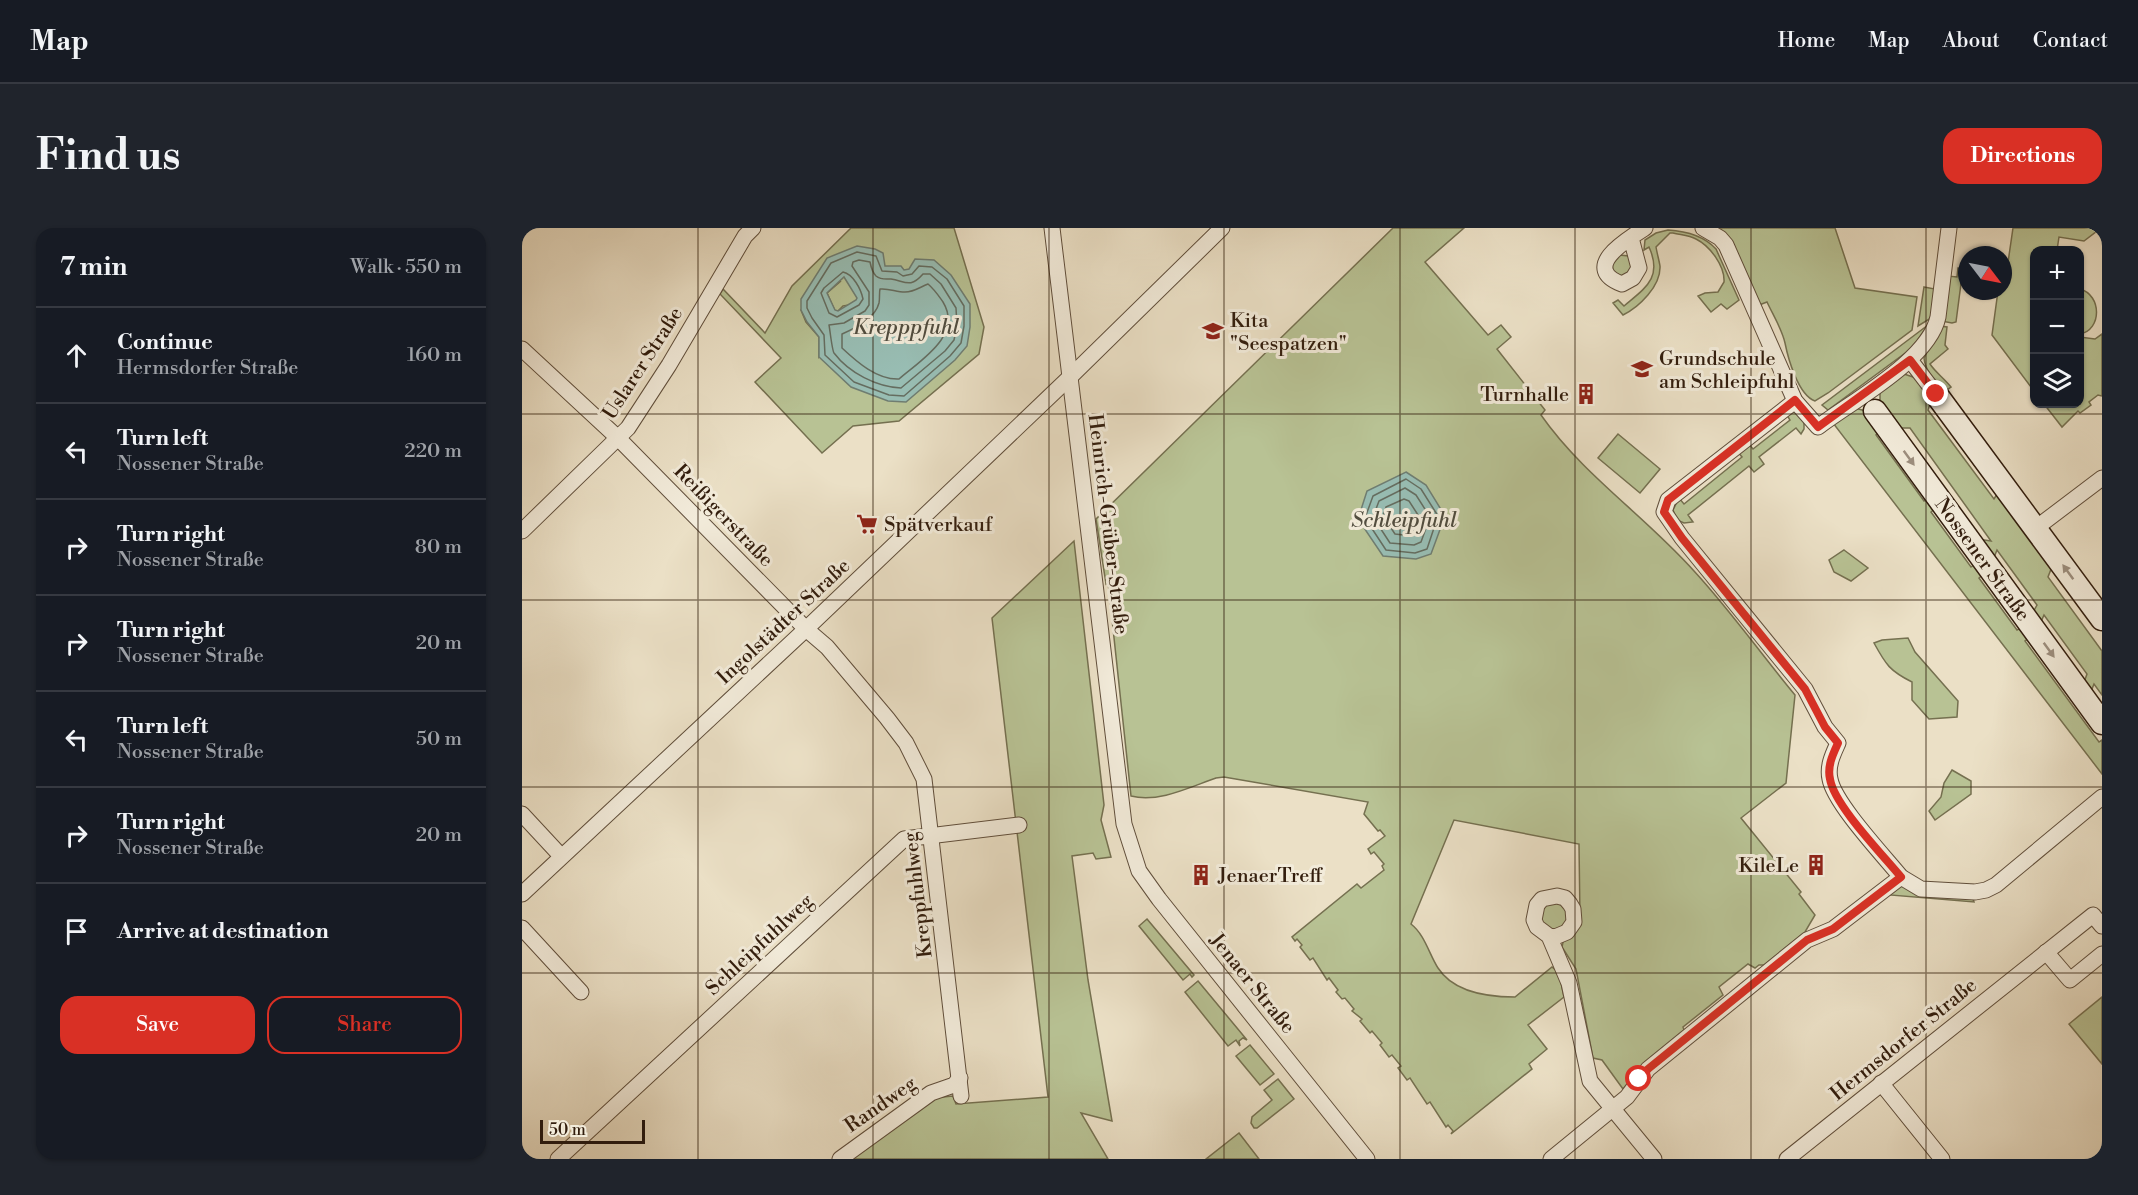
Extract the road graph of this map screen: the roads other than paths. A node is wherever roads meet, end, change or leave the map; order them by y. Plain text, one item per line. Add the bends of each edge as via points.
1 (753, 228) edge
2 (1052, 228) edge
3 (1222, 228) edge
4 (1645, 228) edge
5 (1703, 228) edge
6 (1949, 228) edge
7 (1631, 238) dead end
8 (522, 349) edge
9 (1910, 360) junction
10 (1070, 377) junction
11 (1936, 394) joint
12 (1795, 400) junction
13 (1869, 403) junction
14 (618, 438) junction
15 (2102, 478) edge
16 (2036, 528) junction
17 (522, 531) edge
18 (2102, 619) edge
19 (806, 629) junction
20 (887, 718) joint
21 (2102, 723) edge
22 (2102, 797) edge
23 (522, 814) edge
24 (1124, 824) joint
25 (1019, 825) dead end
26 (931, 836) junction
27 (561, 856) junction
28 (1901, 877) junction
29 (522, 894) edge
30 (2102, 926) edge
31 (522, 928) edge
32 (1549, 936) dead end
33 (2046, 952) junction
34 (2102, 954) edge
35 (581, 992) dead end
36 (960, 1078) junction
37 (1881, 1083) junction
38 (961, 1096) dead end
39 (1613, 1108) junction
40 (558, 1159) edge
41 (840, 1159) edge
42 (1367, 1159) edge
43 (1551, 1159) edge
44 (1654, 1159) edge
45 (1787, 1159) edge
46 (1942, 1159) edge

1 - 14 street, Uslarer Straße via 669,365
2 - 10 street, Heinrich-Grüber-Straße
3 - 10 street, Ingolstädter Straße
4 - 7 street
5 - 12 street via 1726,245
6 - 9 street via 1936,324
8 - 14 street, Reißigerstraße
9 - 11 street
9 - 13 street
10 - 19 street, Ingolstädter Straße
10 - 24 street, Heinrich-Grüber-Straße
11 - 16 street
12 - 13 street via 1818,427
12 - 28 street via 1668,500 1664,512 1805,689 1838,743 1829,777 1833,790
13 -> 21 street, Nossener Straße
14 - 17 street, Uslarer Straße
14 - 19 street, Reißigerstraße
15 - 16 street
18 -> 16 street
19 - 20 street, Reißigerstraße via 827,647
19 - 27 street, Ingolstädter Straße
20 - 26 street, Kreppfuhlweg via 906,743 924,779
22 - 28 street via 1986,890 1921,889
23 - 27 street
24 - 42 street, Jenaer Straße via 1139,872
25 - 26 street, Schleipfuhlweg
26 - 36 street, Kreppfuhlweg
26 - 40 street, Schleipfuhlweg via 904,839
27 - 29 street, Ingolstädter Straße
28 - 39 street via 1833,929 1807,940 1648,1069
30 - 33 street, Hermsdorfer Straße via 2092,915
31 - 35 street
32 - 39 street via 1572,991 1590,1081
33 - 34 street via 2070,980
33 - 37 street, Hermsdorfer Straße
36 - 38 street
36 - 41 street, Randweg via 954,1085 931,1093
37 - 45 street, Hermsdorfer Straße
37 - 46 street
39 - 43 street
39 - 44 street

